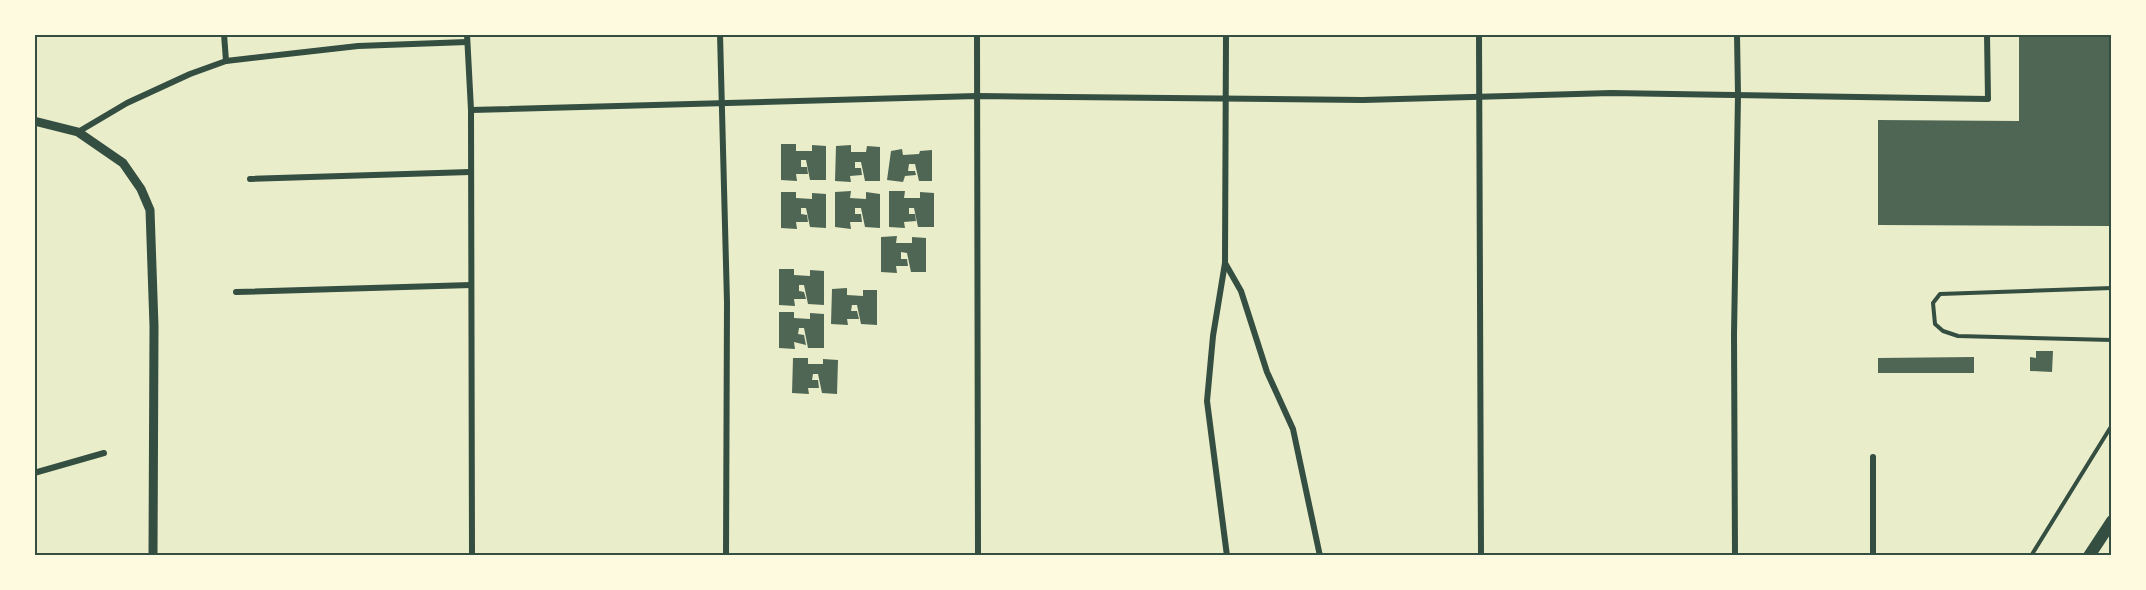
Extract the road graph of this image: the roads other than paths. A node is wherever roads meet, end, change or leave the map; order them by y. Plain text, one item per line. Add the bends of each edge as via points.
1 (224, 34) edge
2 (720, 34) edge
3 (977, 34) edge
4 (1226, 34) edge
5 (1479, 34) edge
6 (1737, 34) edge
7 (1987, 34) edge
8 (467, 38) edge
9 (226, 61) junction
10 (1738, 95) junction
11 (977, 96) junction
12 (1479, 97) junction
13 (1227, 99) junction
14 (721, 105) junction
15 (471, 110) junction
16 (34, 121) edge
17 (78, 132) junction
18 (470, 172) junction
19 (250, 179) dead end
20 (1225, 262) junction
21 (471, 285) junction
22 (2112, 288) edge
23 (236, 292) dead end
24 (2112, 340) edge
25 (2112, 425) edge
26 (104, 453) dead end
27 (1873, 457) dead end
28 (34, 473) edge
29 (2112, 521) edge
30 (153, 555) edge
31 (472, 555) edge
32 (726, 555) edge
33 (978, 555) edge
34 (1227, 555) edge
35 (1320, 555) edge
36 (1481, 555) edge
37 (1734, 555) edge
38 (1873, 555) edge
39 (2031, 555) edge
40 (2089, 555) edge

1 - 9 street
2 - 14 street
3 - 11 street
4 - 13 street
5 - 12 street
6 - 10 street
7 - 10 street via 1988,99
8 - 9 street
8 - 15 street
9 - 17 street via 127,103
10 - 12 street
10 - 37 street
11 - 13 street
11 - 14 street
11 - 33 street
12 - 13 street
12 - 36 street
13 - 20 street
14 - 15 street
14 - 32 street via 727,302
15 - 18 street
16 - 17 street
17 - 30 street via 123,163 150,210
18 - 19 street
18 - 21 street
20 - 34 street via 1207,401
20 - 35 street via 1241,291 1267,372 1293,429
21 - 23 street
21 - 31 street
22 - 24 lane via 1940,294 1933,303 1935,324 1958,336
25 - 39 lane
26 - 28 street
27 - 38 street
29 - 40 highway

